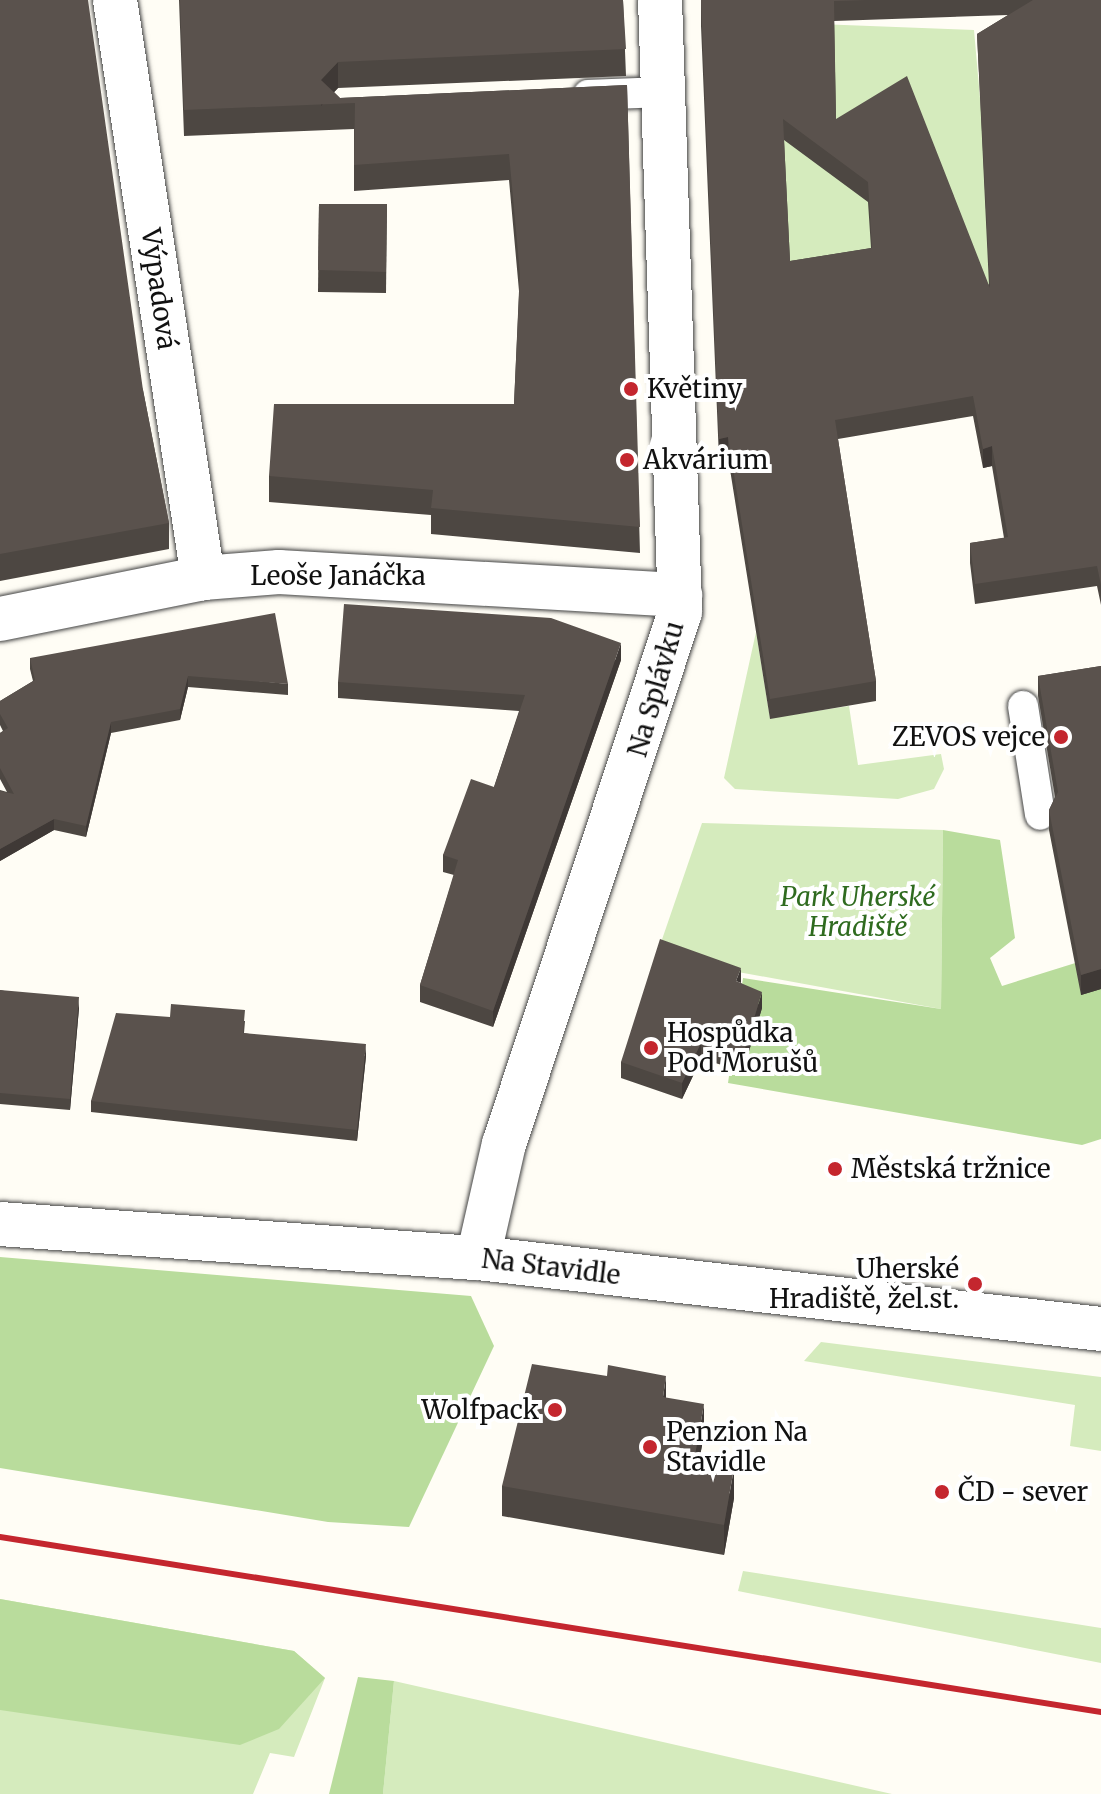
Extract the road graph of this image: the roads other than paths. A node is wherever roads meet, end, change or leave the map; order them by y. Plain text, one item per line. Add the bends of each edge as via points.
1 (115, 0) edge
2 (660, 0) edge
3 (662, 92) junction
4 (562, 96) edge
5 (203, 578) junction
6 (680, 595) junction
7 (0, 619) edge
8 (1023, 706) dead end
9 (1040, 815) dead end
10 (0, 1224) edge
11 (478, 1258) junction
12 (1101, 1329) edge

1 - 5 street, Výpadová
2 - 3 street, Na Splávku
3 - 4 lane
3 - 6 street, Na Splávku
5 - 6 street, Leoše Janáčka via 373,572
5 - 7 street, Leoše Janáčka
6 - 11 street, Na Splávku via 670,658 504,1144
8 - 9 lane
10 - 11 street, Na Stavidle
11 - 12 street, Na Stavidle

